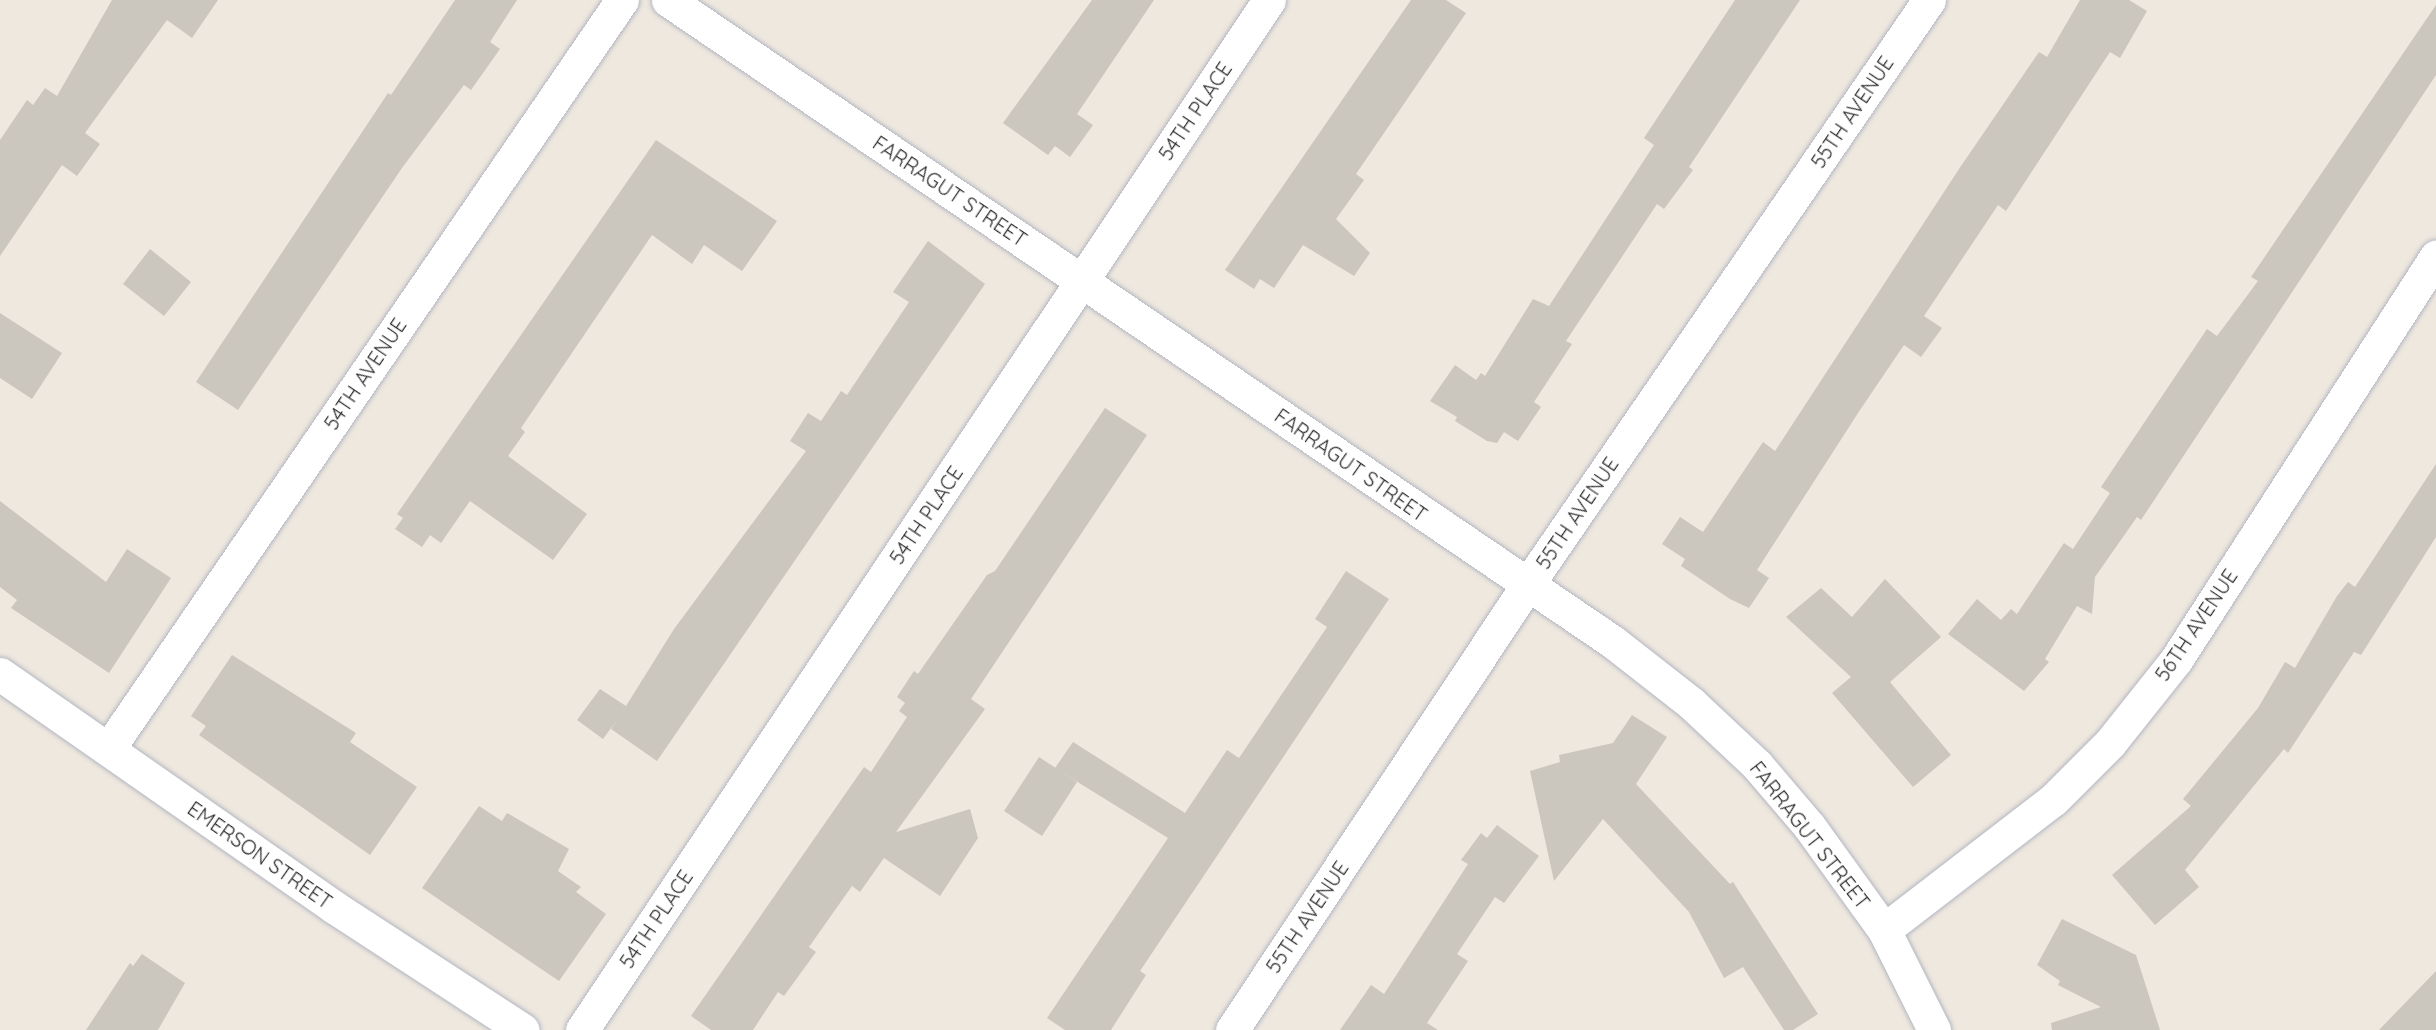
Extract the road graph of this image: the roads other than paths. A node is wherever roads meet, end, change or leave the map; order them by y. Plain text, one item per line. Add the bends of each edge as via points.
1 (622, 0) edge
2 (668, 0) edge
3 (1269, 0) edge
4 (1929, 0) edge
5 (2436, 257) edge
6 (1083, 281) junction
7 (1526, 587) junction
8 (0, 674) edge
9 (109, 748) junction
10 (1884, 930) junction
11 (523, 1030) edge
12 (582, 1030) edge
13 (1232, 1030) edge
14 (1934, 1030) edge

1 - 9 street, 54TH AVENUE
2 - 6 street, FARRAGUT STREET
3 - 6 street, 54TH PLACE
4 - 7 street, 55TH AVENUE
5 - 10 street, 56TH AVENUE via 2176,660 2110,743 2053,800
6 - 7 street, FARRAGUT STREET
6 - 12 street, 54TH PLACE
7 - 10 street, FARRAGUT STREET via 1613,642 1691,703 1757,765
7 - 13 street, 55TH AVENUE
8 - 9 street, EMERSON STREET
9 - 11 street, EMERSON STREET via 334,907
10 - 14 street, FARRAGUT STREET

